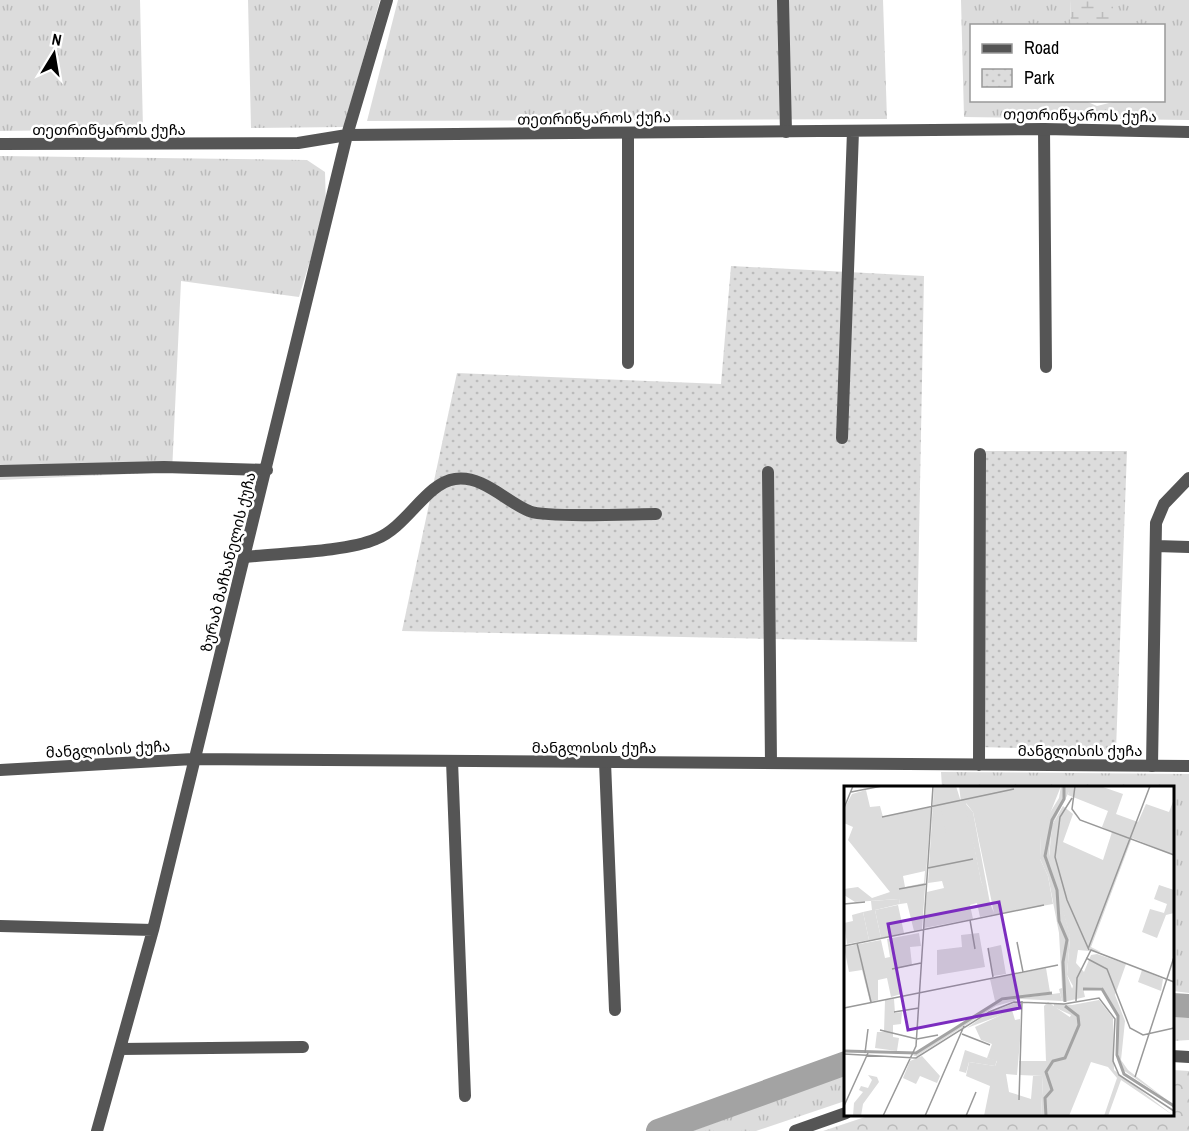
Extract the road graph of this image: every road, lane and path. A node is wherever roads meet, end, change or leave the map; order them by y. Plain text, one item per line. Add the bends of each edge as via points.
1 (387, 0) edge
2 (783, 0) edge
3 (1044, 129) junction
4 (853, 131) junction
5 (786, 132) junction
6 (1189, 132) edge
7 (628, 133) junction
8 (347, 135) junction
9 (0, 144) edge
10 (628, 363) dead end
11 (1046, 367) dead end
12 (842, 438) dead end
13 (980, 454) dead end
14 (267, 470) junction
15 (0, 471) edge
16 (768, 472) dead end
17 (1189, 478) edge
18 (657, 514) dead end
19 (1156, 546) junction
20 (1189, 547) edge
21 (245, 557) junction
22 (193, 759) junction
23 (452, 761) junction
24 (604, 762) junction
25 (771, 763) junction
26 (979, 765) junction
27 (1152, 766) junction
28 (1189, 766) edge
29 (0, 770) edge
30 (0, 926) edge
31 (153, 930) junction
32 (615, 1010) dead end
33 (303, 1047) dead end
34 (120, 1048) junction
35 (1174, 1056) edge
36 (1189, 1058) edge
37 (465, 1096) dead end
38 (844, 1114) edge
39 (97, 1131) edge
40 (795, 1131) edge

1 - 8 street, ზურაბ მაჩხანელის ქუჩა
2 - 5 street
3 - 4 street, თეთრიწყაროს ქუჩა
3 - 6 street, თეთრიწყაროს ქუჩა
3 - 11 street
4 - 5 street, თეთრიწყაროს ქუჩა
4 - 12 street
5 - 7 street, თეთრიწყაროს ქუჩა
7 - 8 street, თეთრიწყაროს ქუჩა
7 - 10 street
8 - 9 street, თეთრიწყაროს ქუჩა via 298,143
8 - 14 street, ზურაბ მაჩხანელის ქუჩა
13 - 26 street
14 - 15 street via 164,467
14 - 21 street, ზურაბ მაჩხანელის ქუჩა
16 - 25 street
17 - 19 street via 1164,504 1156,523
18 - 21 street via 531,513 482,482 454,479 432,490 405,521 377,539
19 - 20 street
19 - 27 street
21 - 22 street, ზურაბ მაჩხანელის ქუჩა
22 - 23 street, მანგლისის ქუჩა
22 - 29 street, მანგლისის ქუჩა
22 - 31 street, ზურაბ მაჩხანელის ქუჩა
23 - 24 street, მანგლისის ქუჩა
23 - 37 street
24 - 25 street, მანგლისის ქუჩა
24 - 32 street
25 - 26 street, მანგლისის ქუჩა
26 - 27 street, მანგლისის ქუჩა
27 - 28 street, მანგლისის ქუჩა
30 - 31 street
31 - 34 street, ზურაბ მაჩხანელის ქუჩა
33 - 34 street
34 - 39 street, ზურაბ მაჩხანელის ქუჩა
35 - 36 street
38 - 40 street

